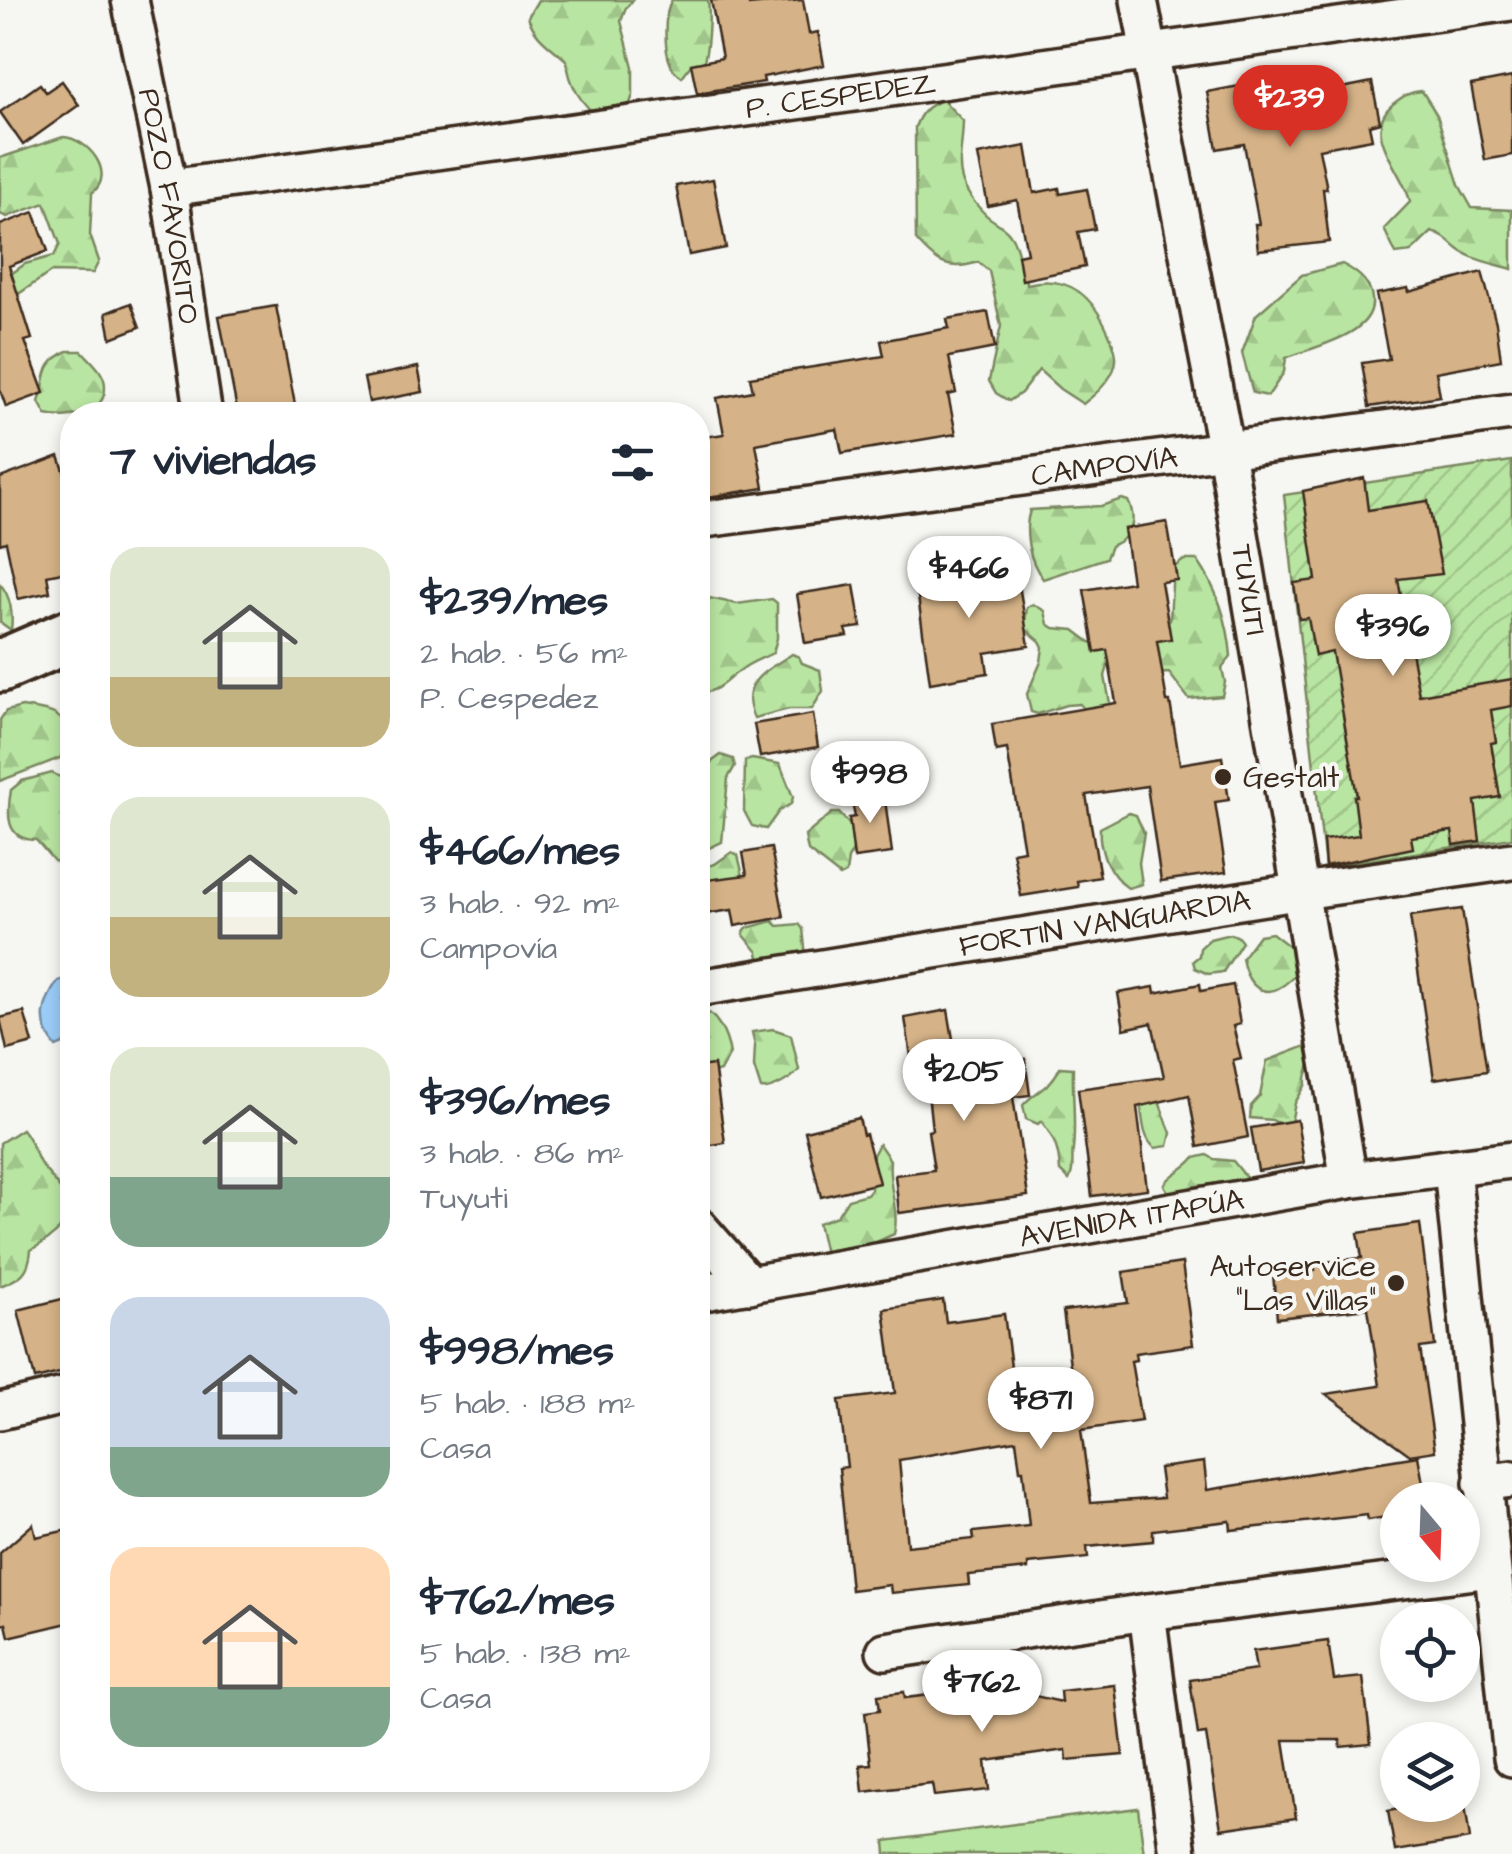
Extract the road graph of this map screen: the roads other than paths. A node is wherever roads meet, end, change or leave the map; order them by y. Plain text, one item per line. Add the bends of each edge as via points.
1 (130, 0) edge
2 (1138, 0) edge
3 (1512, 2) edge
4 (1148, 54) junction
5 (169, 188) junction
6 (202, 402) edge
7 (1512, 412) edge
8 (1226, 451) junction
9 (710, 518) edge
10 (60, 640) edge
11 (0, 666) edge
12 (1512, 861) edge
13 (1302, 890) junction
14 (710, 986) edge
15 (1512, 1160) edge
16 (1452, 1168) junction
17 (1349, 1180) junction
18 (710, 1239) edge
19 (750, 1284) junction
20 (710, 1291) edge
21 (60, 1397) edge
22 (0, 1411) edge
23 (1497, 1481) edge
24 (1492, 1569) junction
25 (1147, 1612) junction
26 (885, 1651) dead end
27 (1512, 1758) edge
28 (1178, 1854) edge

1 - 5 street, POZO FAVORITO
2 - 4 street, TUYUTI
3 - 4 street, P. CESPEDEZ
4 - 5 street, P. CESPEDEZ
4 - 8 street, TUYUTI
5 - 6 street, POZO FAVORITO
7 - 8 street, CAMPOVÍA
8 - 9 street, CAMPOVÍA
8 - 13 street, TUYUTI
10 - 11 street
12 - 13 street, FORTIN VANGUARDIA
13 - 14 street, FORTIN VANGUARDIA
13 - 17 street, TUYUTI
15 - 16 street, AVENIDA ITAPÚA
16 - 17 street, AVENIDA ITAPÚA
16 - 23 street
17 - 19 street, AVENIDA ITAPÚA
18 - 19 street
19 - 20 street, AVENIDA ITAPÚA
21 - 22 street
23 - 24 street
24 - 25 street
24 - 27 street
25 - 26 street
25 - 28 street

